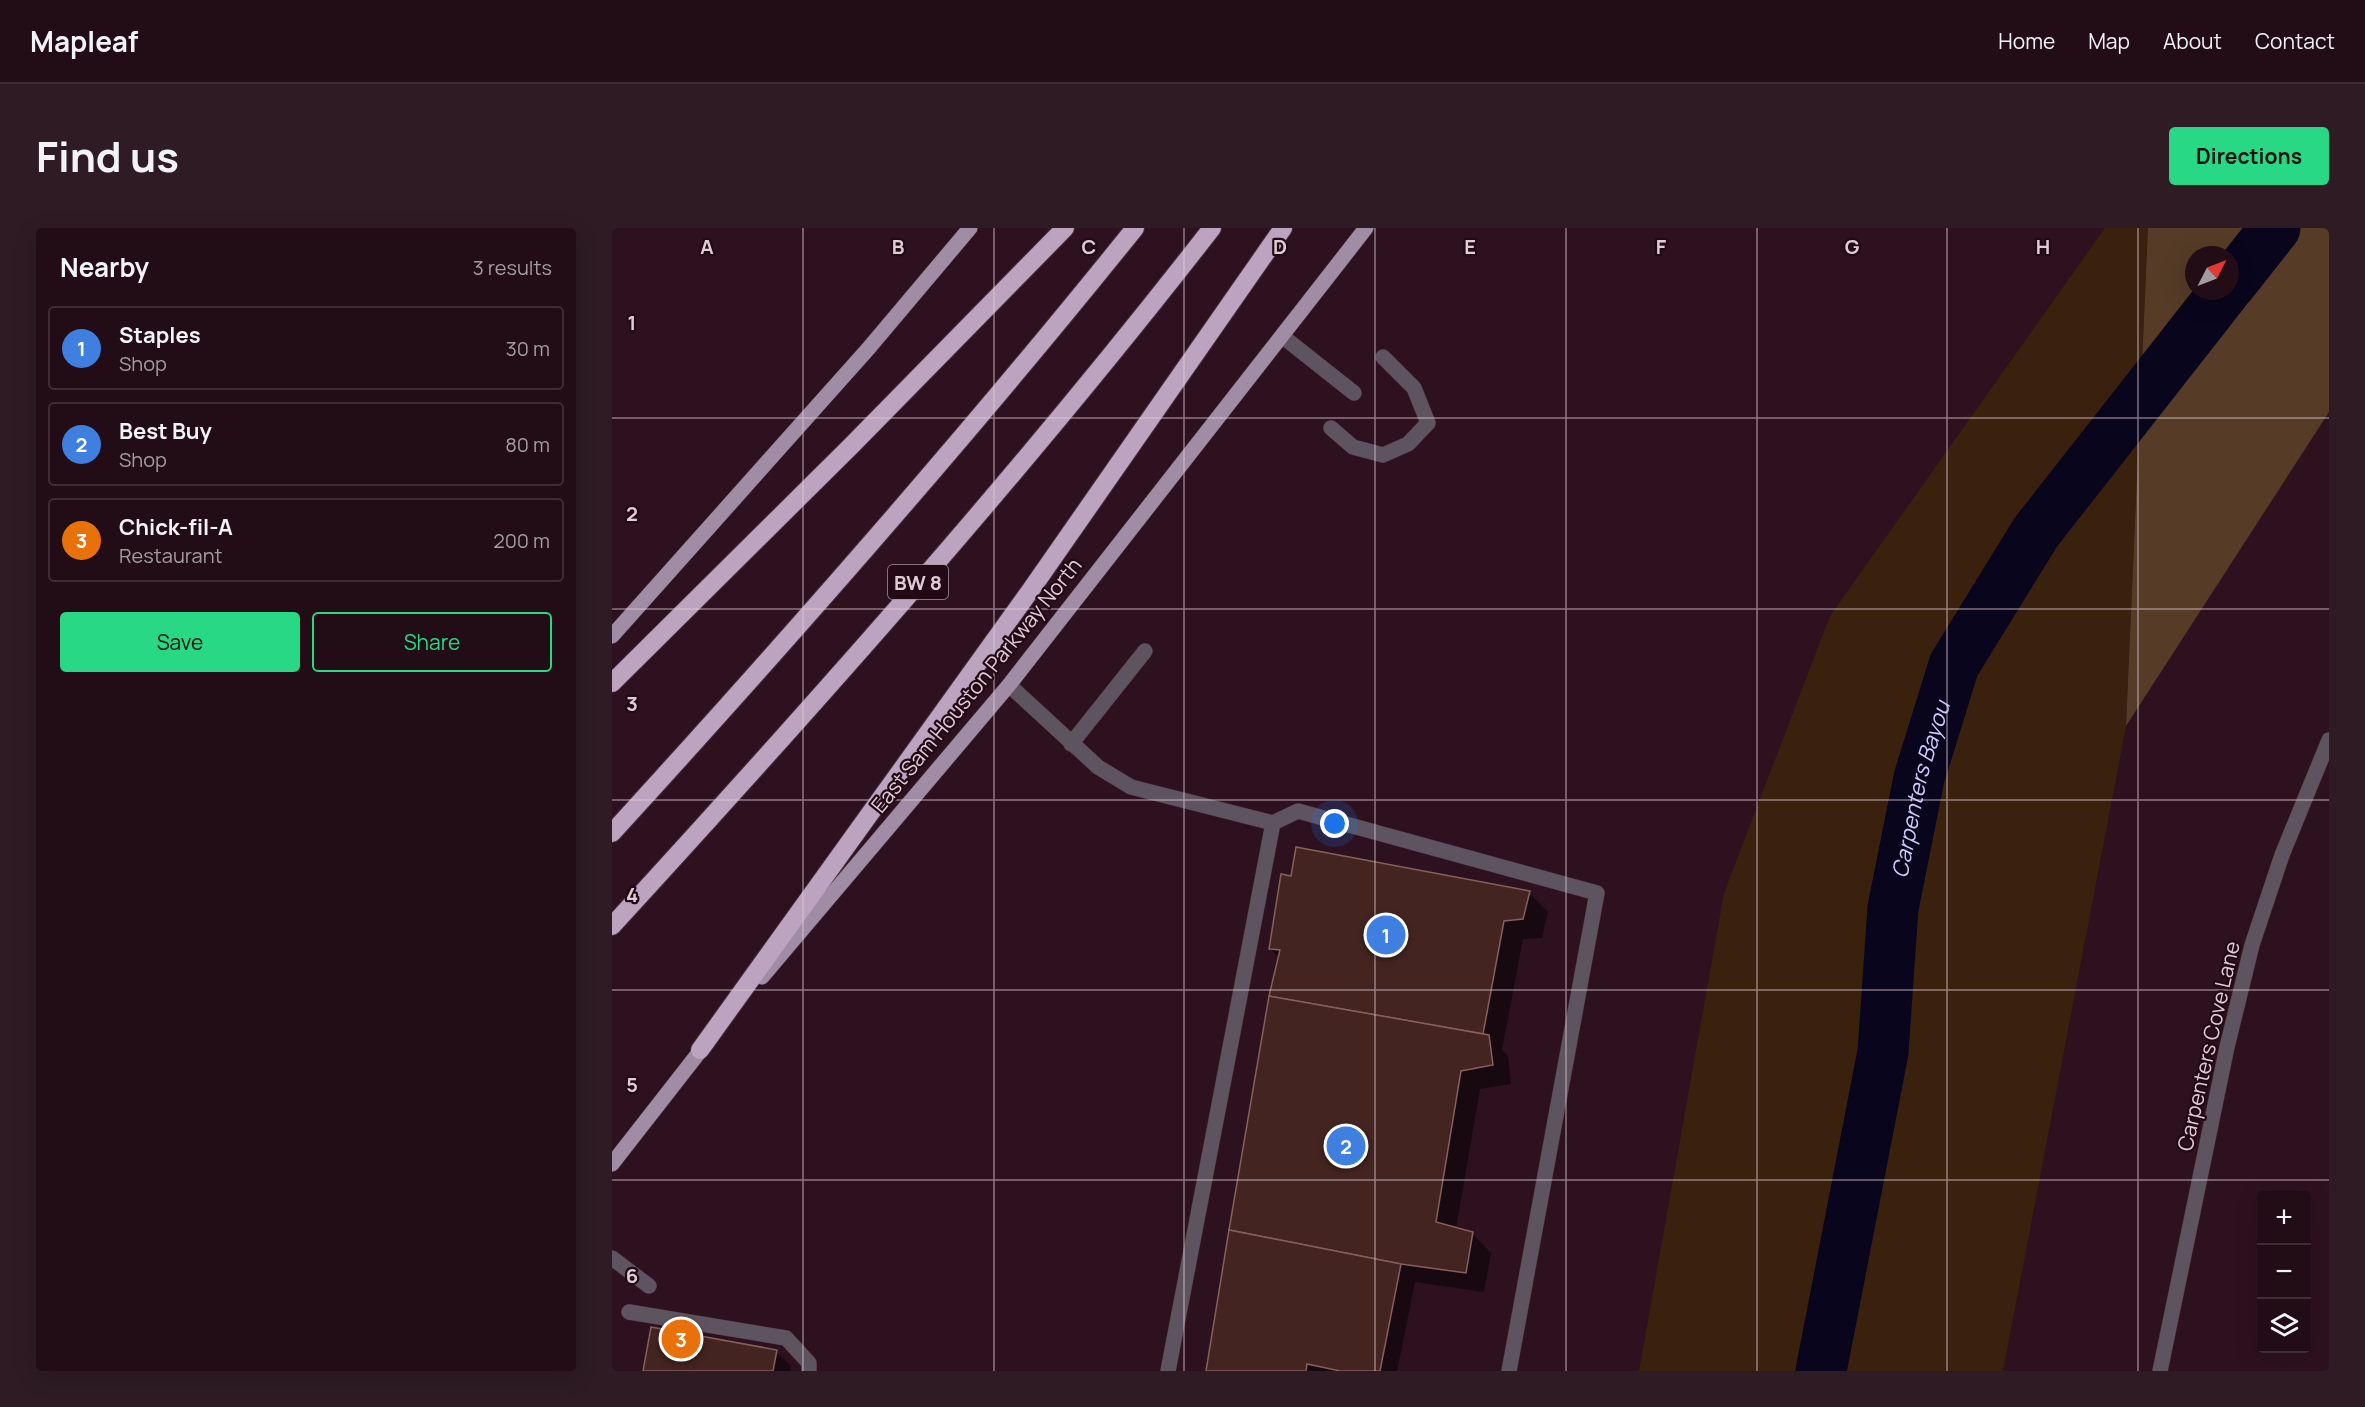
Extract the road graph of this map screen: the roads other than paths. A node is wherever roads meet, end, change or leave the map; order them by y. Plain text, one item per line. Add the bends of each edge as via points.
1 (970, 228) edge
2 (1065, 228) edge
3 (1134, 228) edge
4 (1212, 228) edge
5 (1283, 228) edge
6 (1366, 228) edge
7 (1282, 336) junction
8 (1383, 357) dead end
9 (1354, 393) dead end
10 (1330, 428) dead end
11 (612, 636) edge
12 (1145, 651) dead end
13 (612, 683) edge
14 (1009, 685) junction
15 (2329, 740) edge
16 (1071, 744) junction
17 (1273, 823) junction
18 (612, 833) edge
19 (612, 926) edge
20 (700, 1050) junction
21 (612, 1164) edge
22 (612, 1258) edge
23 (648, 1286) dead end
24 (629, 1312) dead end
25 (809, 1371) edge
26 (1168, 1371) edge
27 (1509, 1371) edge
28 (2160, 1371) edge

1 - 11 main road via 868,349
2 - 13 highway
3 - 18 highway, BW 8 via 972,427
4 - 19 highway, BW 8 via 1018,466 767,756
5 - 20 highway via 1023,601
6 - 7 main road, East Sam Houston Parkway North
7 - 9 street
7 - 14 main road, East Sam Houston Parkway North
8 - 10 street via 1414,388 1428,423 1408,444 1383,455 1353,447
12 - 16 street
14 - 16 street
14 - 20 main road, East Sam Houston Parkway North
15 - 28 street, Carpenters Cove Lane via 2282,855 2252,945
16 - 17 street via 1131,787
17 - 26 street
17 - 27 street via 1298,811 1597,893
20 - 21 main road, East Sam Houston Parkway North
22 - 23 street
24 - 25 street via 786,1338 808,1363

